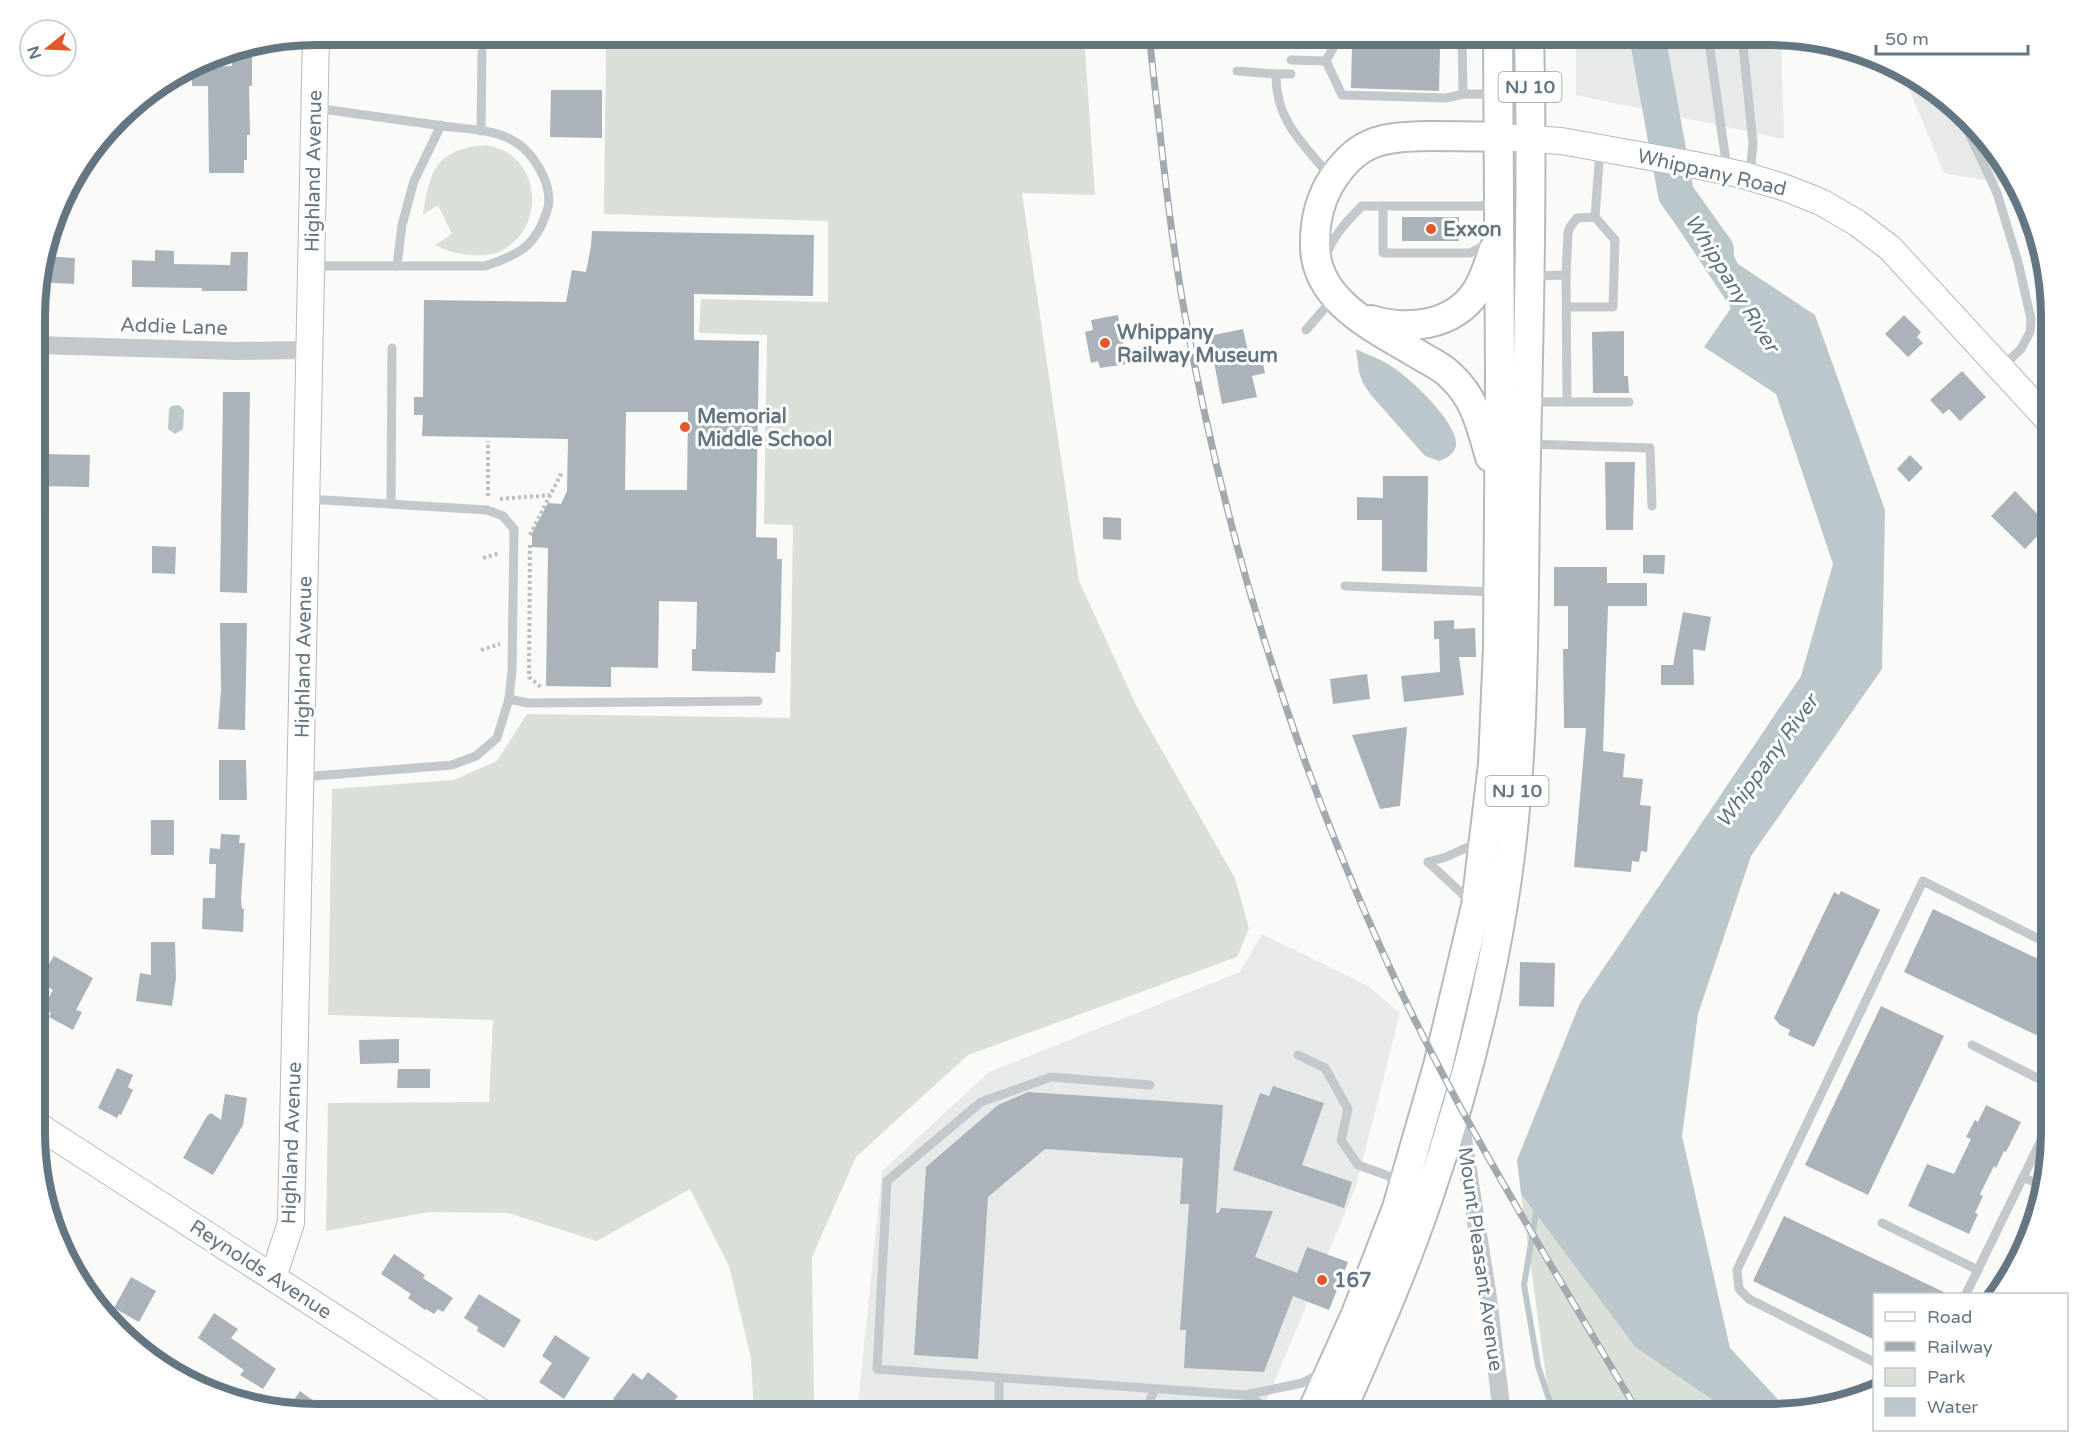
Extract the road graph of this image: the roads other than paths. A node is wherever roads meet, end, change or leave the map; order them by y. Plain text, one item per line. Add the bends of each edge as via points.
1 (316, 45) edge
2 (1335, 45) edge
3 (1462, 45) edge
4 (1498, 45) edge
5 (1529, 45) edge
6 (1710, 45) edge
7 (1743, 45) edge
8 (482, 52) dead end
9 (1291, 60) dead end
10 (1326, 61) junction
11 (1237, 71) dead end
12 (1276, 74) junction
13 (1291, 74) dead end
14 (1463, 94) junction
15 (1498, 94) junction
16 (314, 108) junction
17 (441, 125) junction
18 (481, 131) junction
19 (1969, 133) edge
20 (1497, 138) junction
21 (1530, 139) junction
22 (1604, 148) junction
23 (1738, 174) junction
24 (1333, 179) junction
25 (1383, 206) junction
26 (1498, 206) junction
27 (1595, 217) junction
28 (1499, 239) junction
29 (311, 266) junction
30 (397, 266) junction
31 (1566, 275) junction
32 (1529, 276) junction
33 (1330, 290) junction
34 (1568, 307) junction
35 (1359, 317) junction
36 (1306, 330) dead end
37 (45, 345) edge
38 (392, 348) dead end
39 (309, 351) junction
40 (2001, 368) junction
41 (1527, 402) junction
42 (1567, 402) junction
43 (1629, 402) dead end
44 (2041, 412) edge
45 (1526, 444) junction
46 (306, 499) junction
47 (391, 504) junction
48 (1652, 506) dead end
49 (1500, 533) junction
50 (1345, 586) dead end
51 (1499, 592) junction
52 (509, 699) junction
53 (758, 701) dead end
54 (300, 777) junction
55 (1484, 839) junction
56 (1476, 906) junction
57 (2041, 940) edge
58 (1972, 1045) dead end
59 (1298, 1055) dead end
60 (2041, 1080) edge
61 (1150, 1085) dead end
62 (1458, 1104) junction
63 (45, 1130) edge
64 (2040, 1141) edge
65 (2023, 1177) junction
66 (1405, 1182) junction
67 (2036, 1184) edge
68 (1882, 1223) dead end
69 (1978, 1270) junction
70 (273, 1277) junction
71 (1966, 1293) edge
72 (1873, 1361) edge
73 (1332, 1368) junction
74 (999, 1379) junction
75 (1155, 1389) junction
76 (1245, 1395) junction
77 (469, 1404) edge
78 (999, 1404) edge
79 (1148, 1404) edge
80 (1261, 1404) edge
81 (1316, 1404) edge
82 (1344, 1404) edge
83 (1501, 1404) edge

1 - 16 street, Highland Avenue
2 - 10 lane
3 - 14 lane
4 - 15 main road, NJ 10
5 - 21 main road, NJ 10
6 - 23 lane
7 - 23 lane via 1753,143
8 - 18 lane
9 - 10 lane
10 - 14 lane via 1342,95 1446,98
11 - 12 lane
12 - 13 lane
12 - 24 lane via 1280,109 1294,133
14 - 15 lane
15 - 20 main road, NJ 10
16 - 17 lane
16 - 29 street, Highland Avenue
17 - 18 lane
17 - 30 lane via 414,181 402,225
18 - 30 lane via 509,138 530,152 545,179 549,205 541,230 524,249 486,266
19 - 40 lane via 1997,193 2031,319 2030,332 2021,349
20 - 21 street, Whippany Road
20 - 24 main road via 1380,140 1355,153
20 - 26 main road, NJ 10
21 - 22 street, Whippany Road
21 - 32 main road, NJ 10
22 - 23 street, Whippany Road
22 - 27 lane
23 - 40 street, Whippany Road via 1821,202 1857,223 1907,266
24 - 33 main road via 1315,223 1314,250
25 - 26 lane
25 - 28 lane via 1383,253 1470,253
25 - 33 lane via 1362,206 1333,240 1326,255
26 - 28 main road, NJ 10
27 - 31 lane via 1577,218 1570,227
27 - 34 lane via 1615,240 1613,307
28 - 35 main road via 1478,290 1447,318 1421,325 1390,326
28 - 49 main road, NJ 10
29 - 30 lane
29 - 39 street, Highland Avenue
31 - 32 lane
31 - 34 lane
32 - 41 main road, NJ 10
33 - 35 main road
33 - 36 lane
34 - 42 lane
35 - 49 main road via 1450,374 1468,394 1492,466
37 - 39 street, Addie Lane
38 - 47 lane
39 - 46 street, Highland Avenue
40 - 44 street, Whippany Road
41 - 42 lane
41 - 45 main road, NJ 10
42 - 43 lane
45 - 48 lane via 1650,448
45 - 62 main road, NJ 10 via 1521,740 1514,823 1503,905
46 - 47 lane
46 - 54 street, Highland Avenue
47 - 52 lane via 487,510 502,516 514,529
49 - 51 main road, NJ 10
50 - 51 lane
51 - 55 main road, NJ 10 via 1493,764
52 - 53 lane via 528,703
52 - 54 lane via 497,738 476,756 452,765
54 - 70 street, Highland Avenue via 291,1223
55 - 56 main road, NJ 10
55 - 56 lane via 1428,862
56 - 66 main road, NJ 10 via 1438,1066
57 - 72 lane via 1923,881 1737,1270 1739,1289 1749,1299
58 - 60 lane
59 - 66 lane via 1325,1068 1348,1109 1341,1140 1358,1165
61 - 74 lane via 1051,1077 981,1102 887,1181 877,1369
62 - 82 main road, NJ 10 via 1394,1290
62 - 83 street, Mount Pleasant Avenue
63 - 70 street, Reynolds Avenue
64 - 65 lane
65 - 67 lane
65 - 69 lane
66 - 73 main road, NJ 10
68 - 69 lane
69 - 71 lane
70 - 77 street, Reynolds Avenue
73 - 76 lane via 1302,1383
73 - 81 main road, NJ 10
74 - 75 lane
74 - 78 lane
75 - 76 lane
75 - 79 lane
76 - 80 lane

